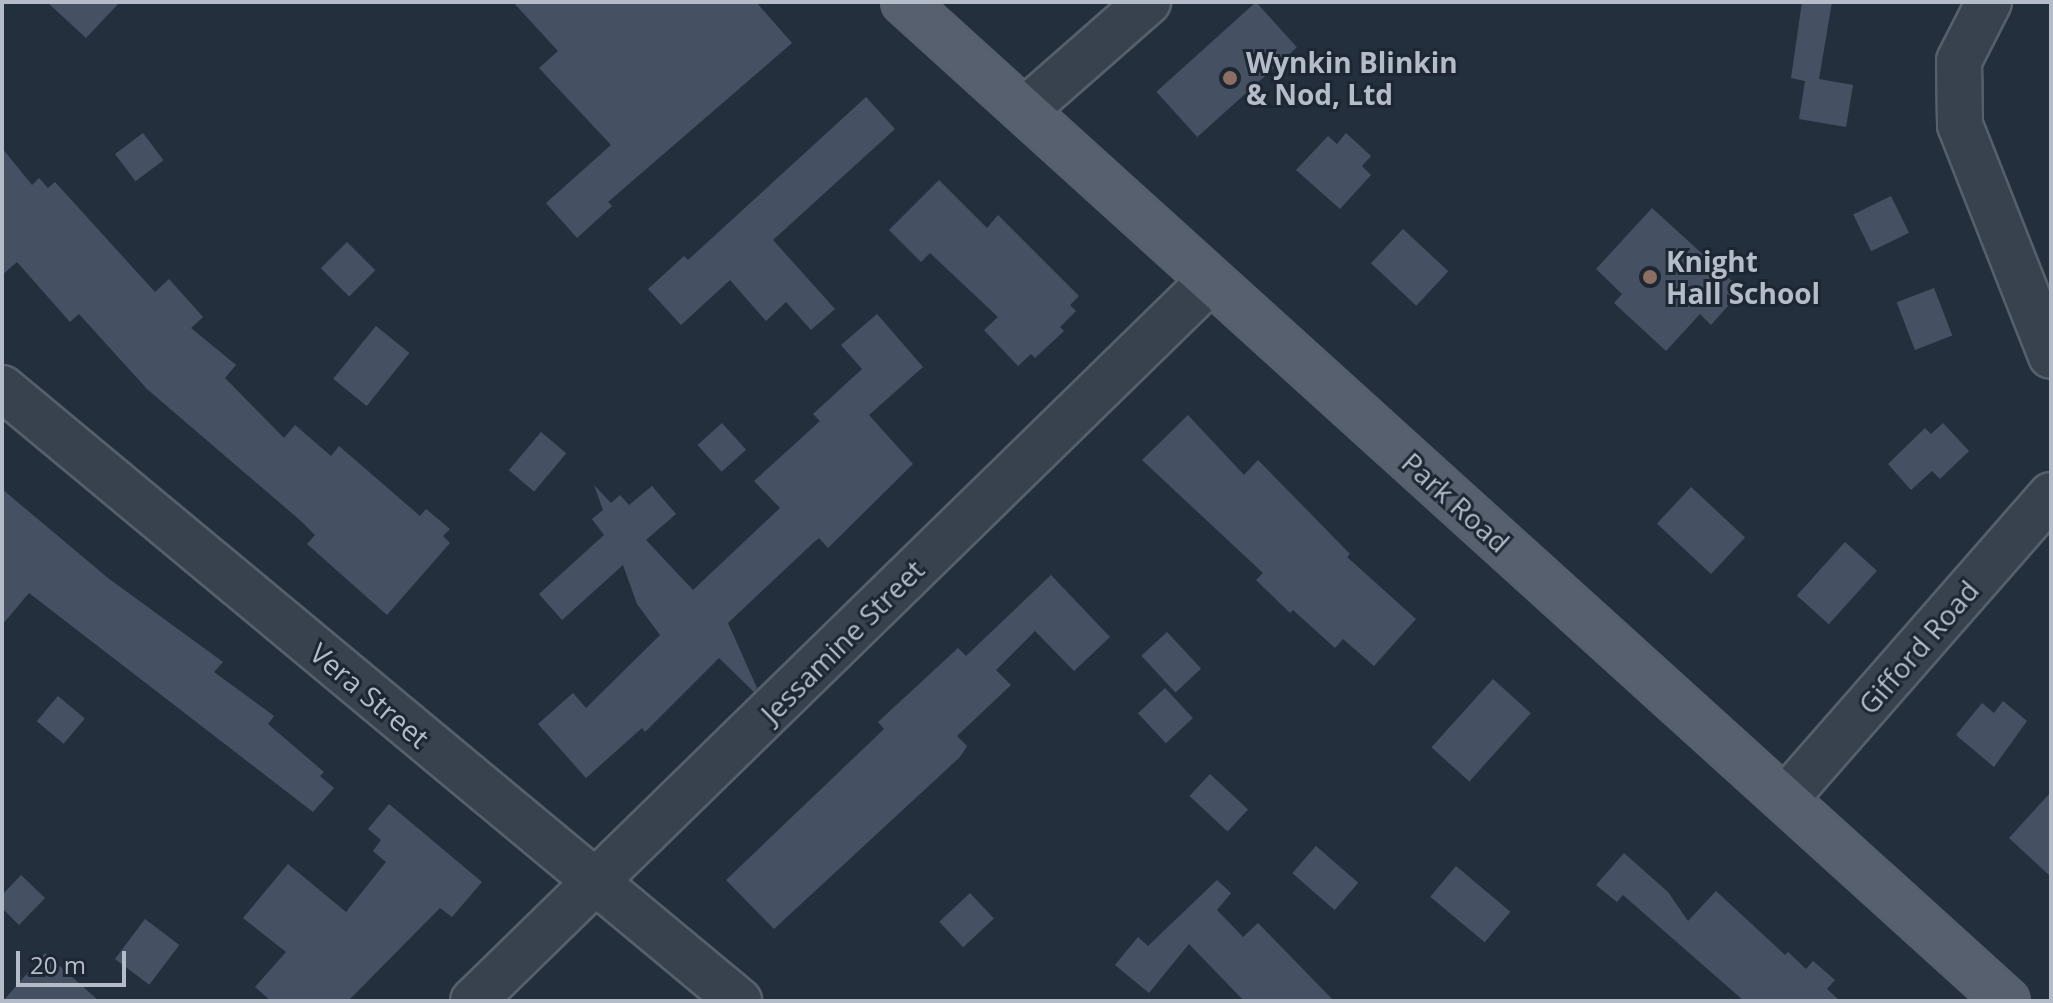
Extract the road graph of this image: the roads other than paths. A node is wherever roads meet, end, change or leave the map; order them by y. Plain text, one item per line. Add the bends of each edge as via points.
1 (904, 2) edge
2 (1148, 2) edge
3 (1989, 2) edge
4 (1025, 110) junction
5 (1210, 281) junction
6 (2051, 356) edge
7 (2, 388) edge
8 (2051, 495) edge
9 (1785, 799) junction
10 (595, 884) junction
11 (473, 1001) edge
12 (739, 1001) edge
13 (2007, 1001) edge

1 - 4 main road, Park Road
2 - 4 street
3 - 6 street via 1959,61 1960,125
4 - 5 main road, Park Road
5 - 9 main road, Park Road
5 - 10 street, Jessamine Street
7 - 10 street, Vera Street
8 - 9 street, Gifford Road
9 - 13 main road, Park Road
10 - 11 street, Jessamine Street
10 - 12 street, Vera Street

